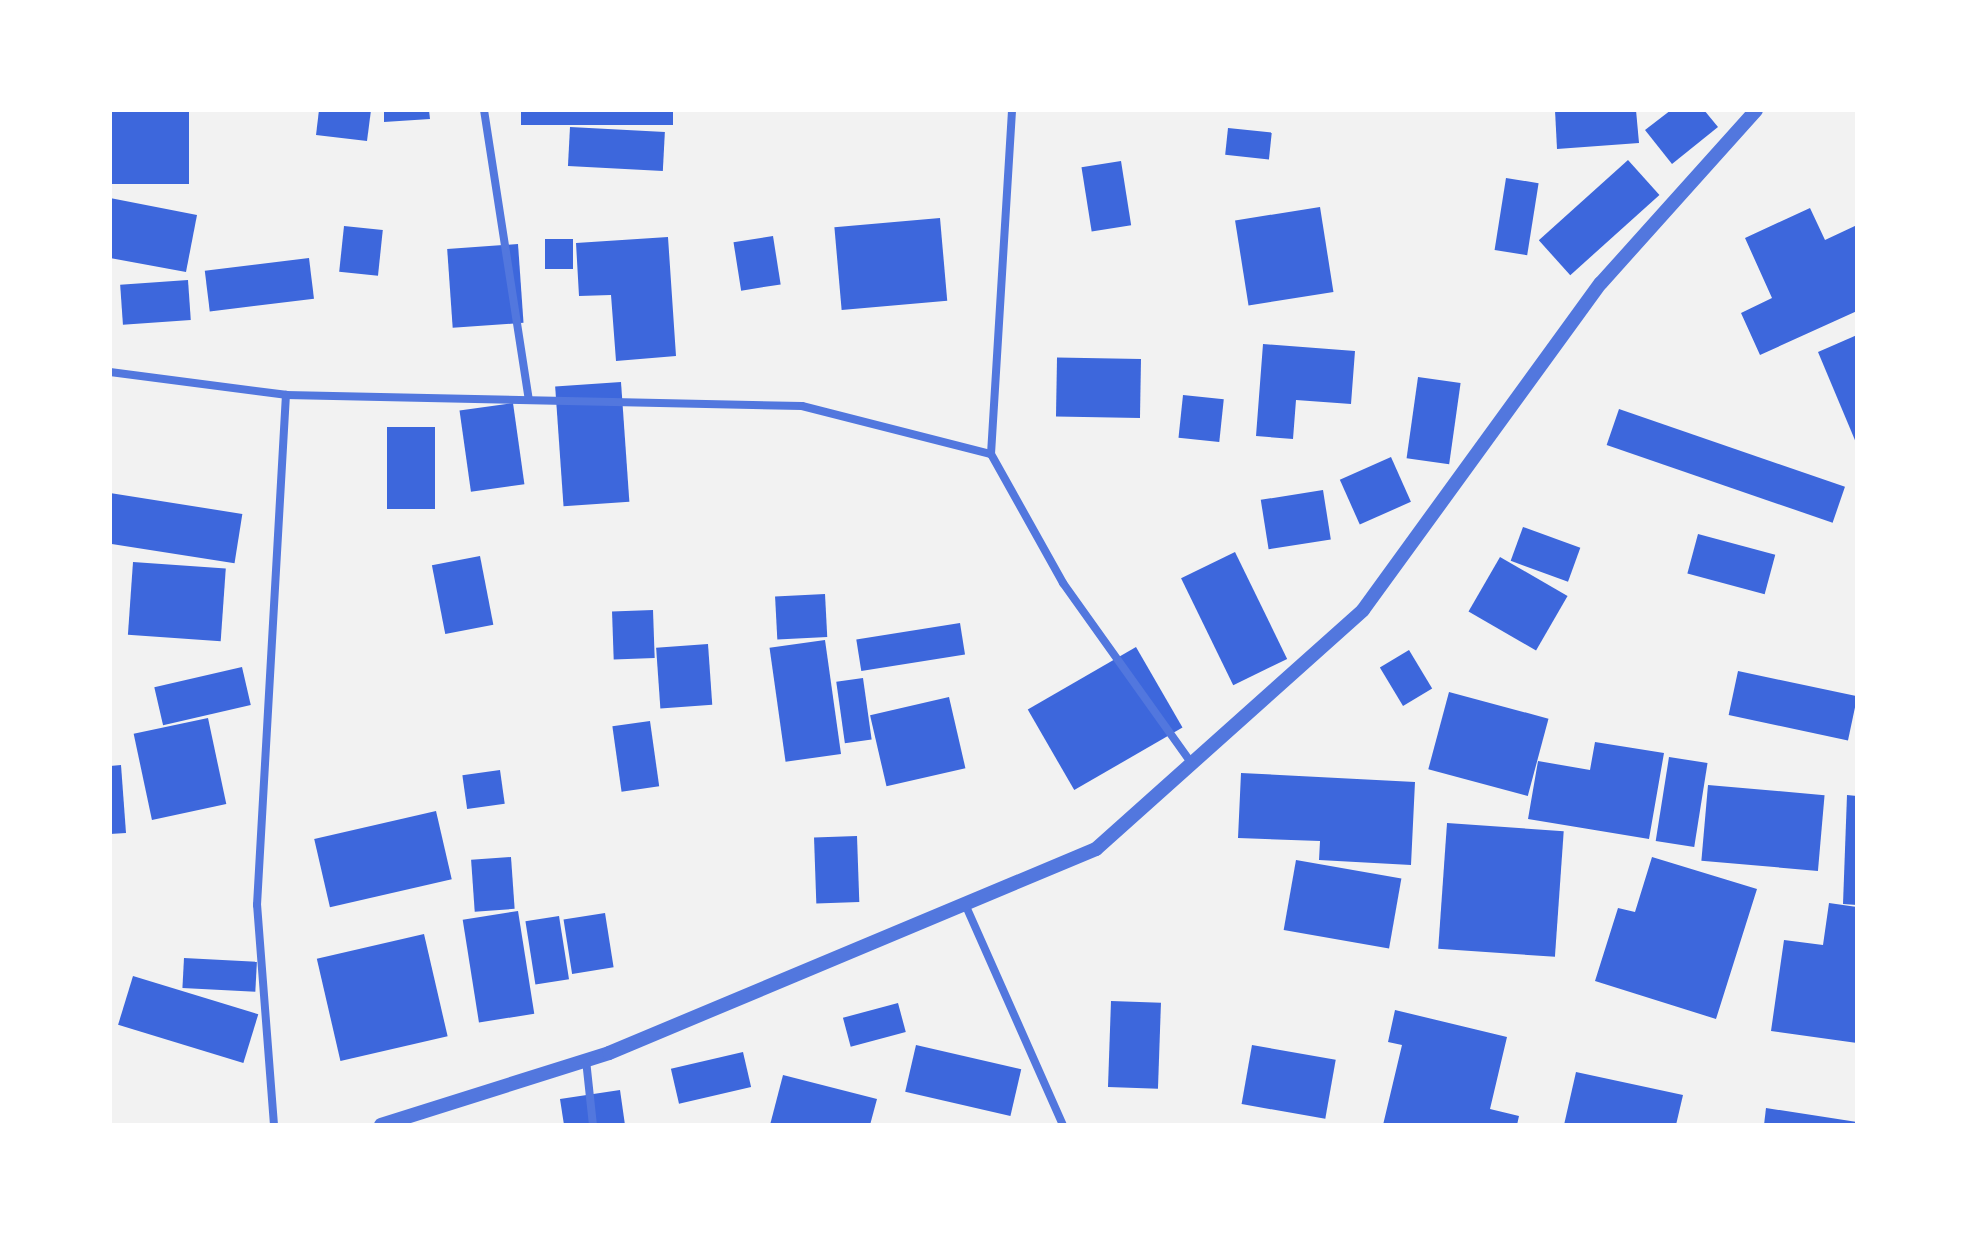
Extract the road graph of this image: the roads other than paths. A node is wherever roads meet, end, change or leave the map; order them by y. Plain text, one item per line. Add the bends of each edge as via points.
1 (484, 110) edge
2 (1012, 110) edge
3 (1756, 110) edge
4 (110, 372) edge
5 (286, 395) junction
6 (529, 400) junction
7 (991, 454) junction
8 (1192, 764) junction
9 (965, 904) junction
10 (586, 1060) junction
11 (274, 1125) edge
12 (381, 1125) edge
13 (593, 1125) edge
14 (1063, 1125) edge

1 - 6 street
2 - 7 street
3 - 8 street via 1601,283 1363,610
4 - 5 street
5 - 6 street
5 - 11 street via 257,905
6 - 7 street via 802,406
7 - 8 street via 1063,583
8 - 9 street via 1096,849
9 - 10 street
9 - 14 street
10 - 12 street
10 - 13 street

